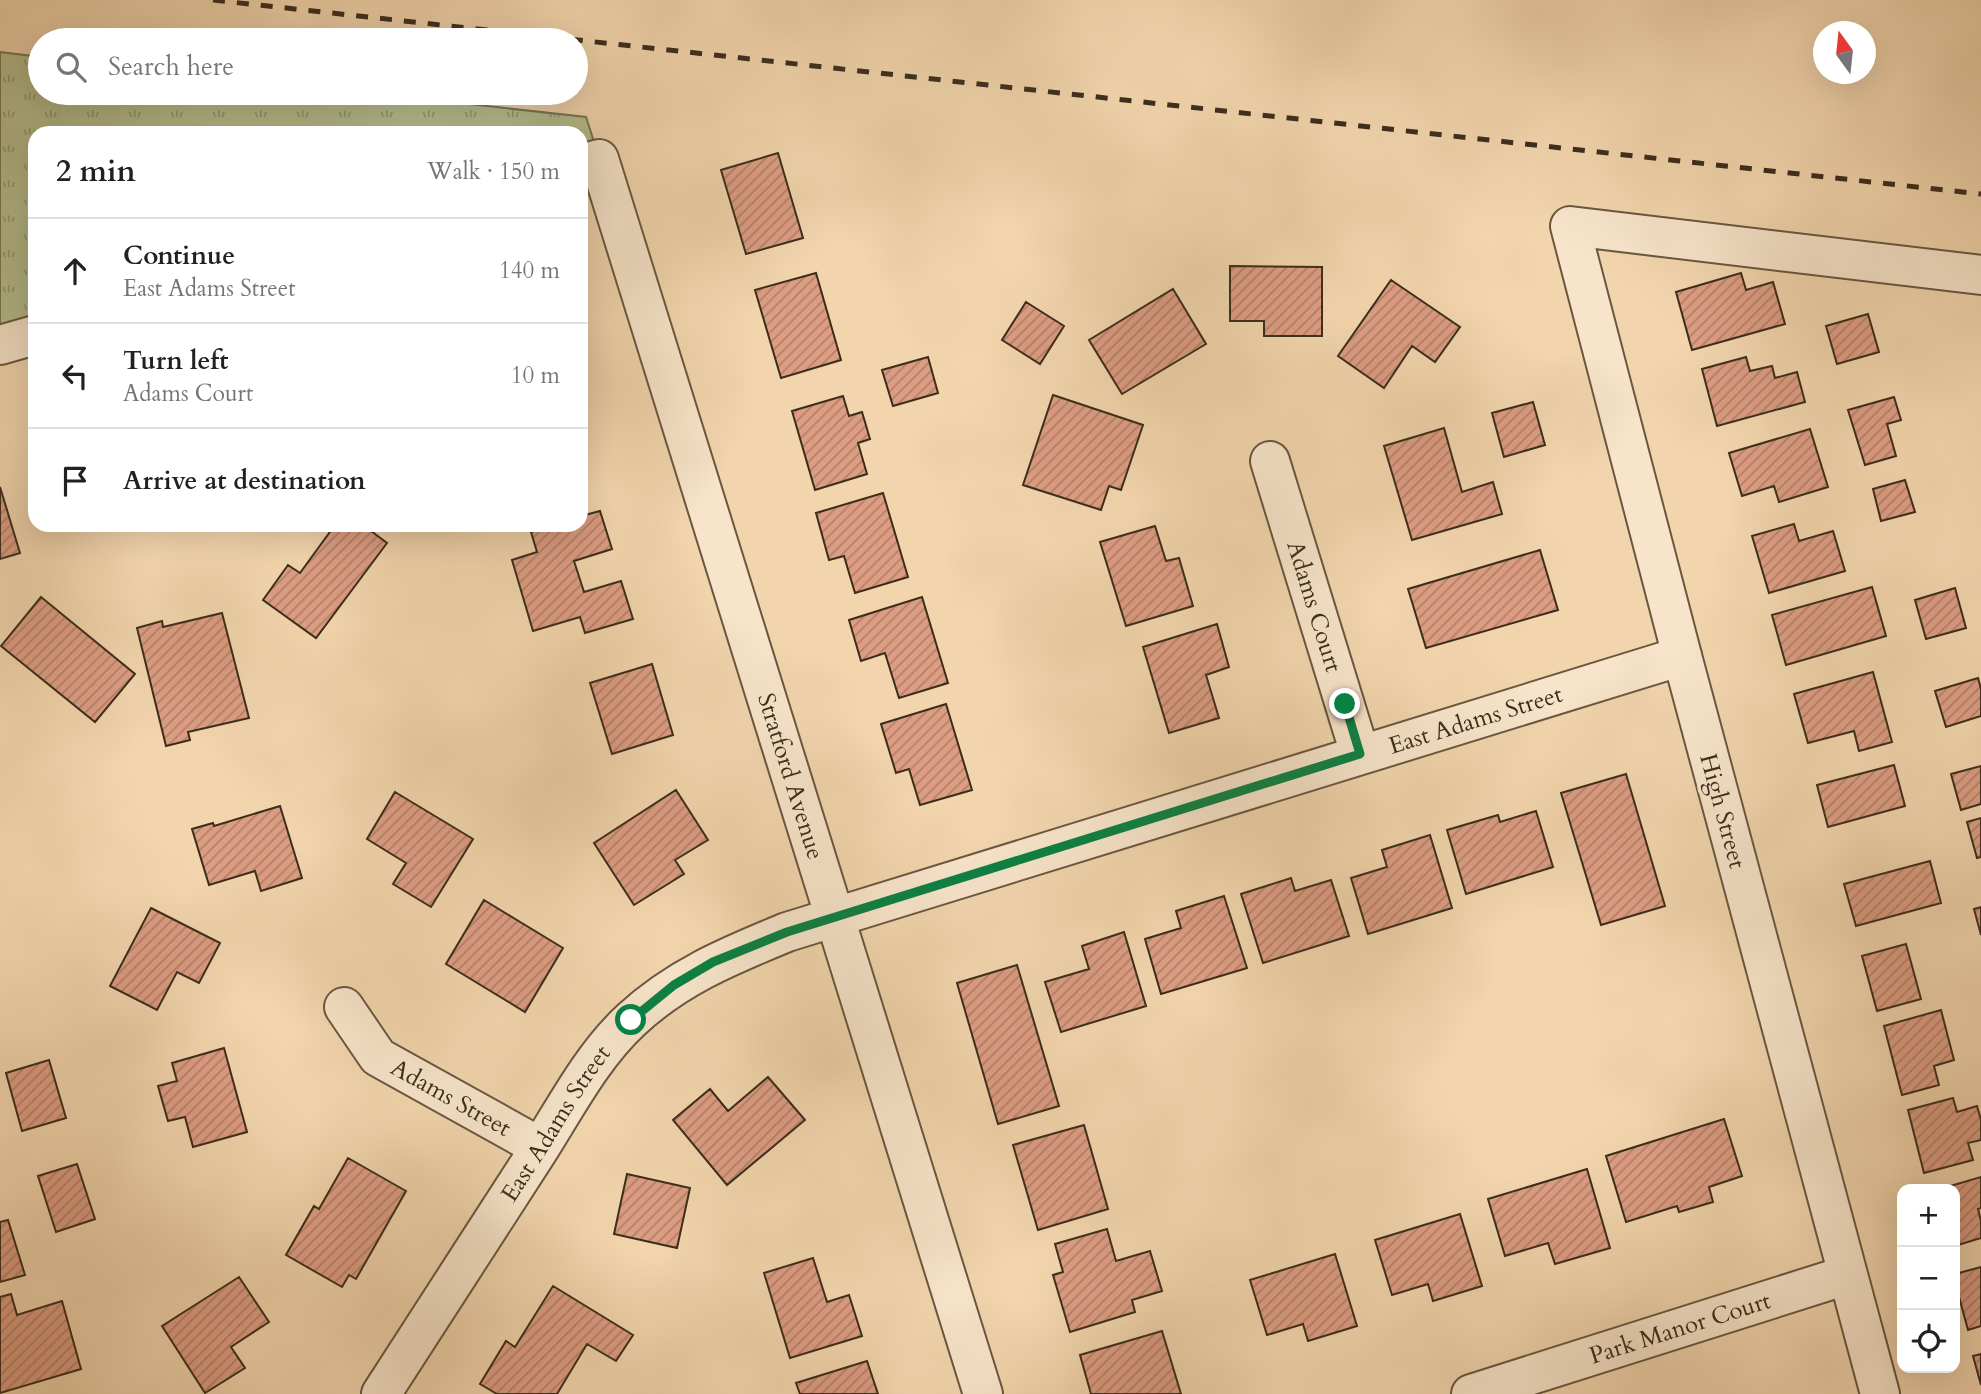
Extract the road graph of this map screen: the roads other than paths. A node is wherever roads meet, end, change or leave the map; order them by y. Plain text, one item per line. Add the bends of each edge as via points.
1 (590, 161) edge
2 (1981, 275) edge
3 (28, 337) edge
4 (0, 345) edge
5 (1270, 461) dead end
6 (1682, 656) junction
7 (1360, 754) junction
8 (835, 918) junction
9 (344, 1007) dead end
10 (540, 1147) junction
11 (1847, 1275) junction
12 (381, 1394) edge
13 (983, 1394) edge
14 (1471, 1394) edge
15 (1881, 1394) edge

1 - 8 street, Stratford Avenue
2 - 6 street, High Street via 1570,226
3 - 4 street
5 - 7 street, Adams Court
6 - 7 street, East Adams Street
6 - 11 street, High Street
7 - 8 street, East Adams Street
8 - 10 street, East Adams Street via 713,962 674,985 611,1042
8 - 13 street, Stratford Avenue
9 - 10 street, Adams Street via 378,1057
10 - 12 street, East Adams Street
11 - 14 street, Park Manor Court
11 - 15 street, High Street

